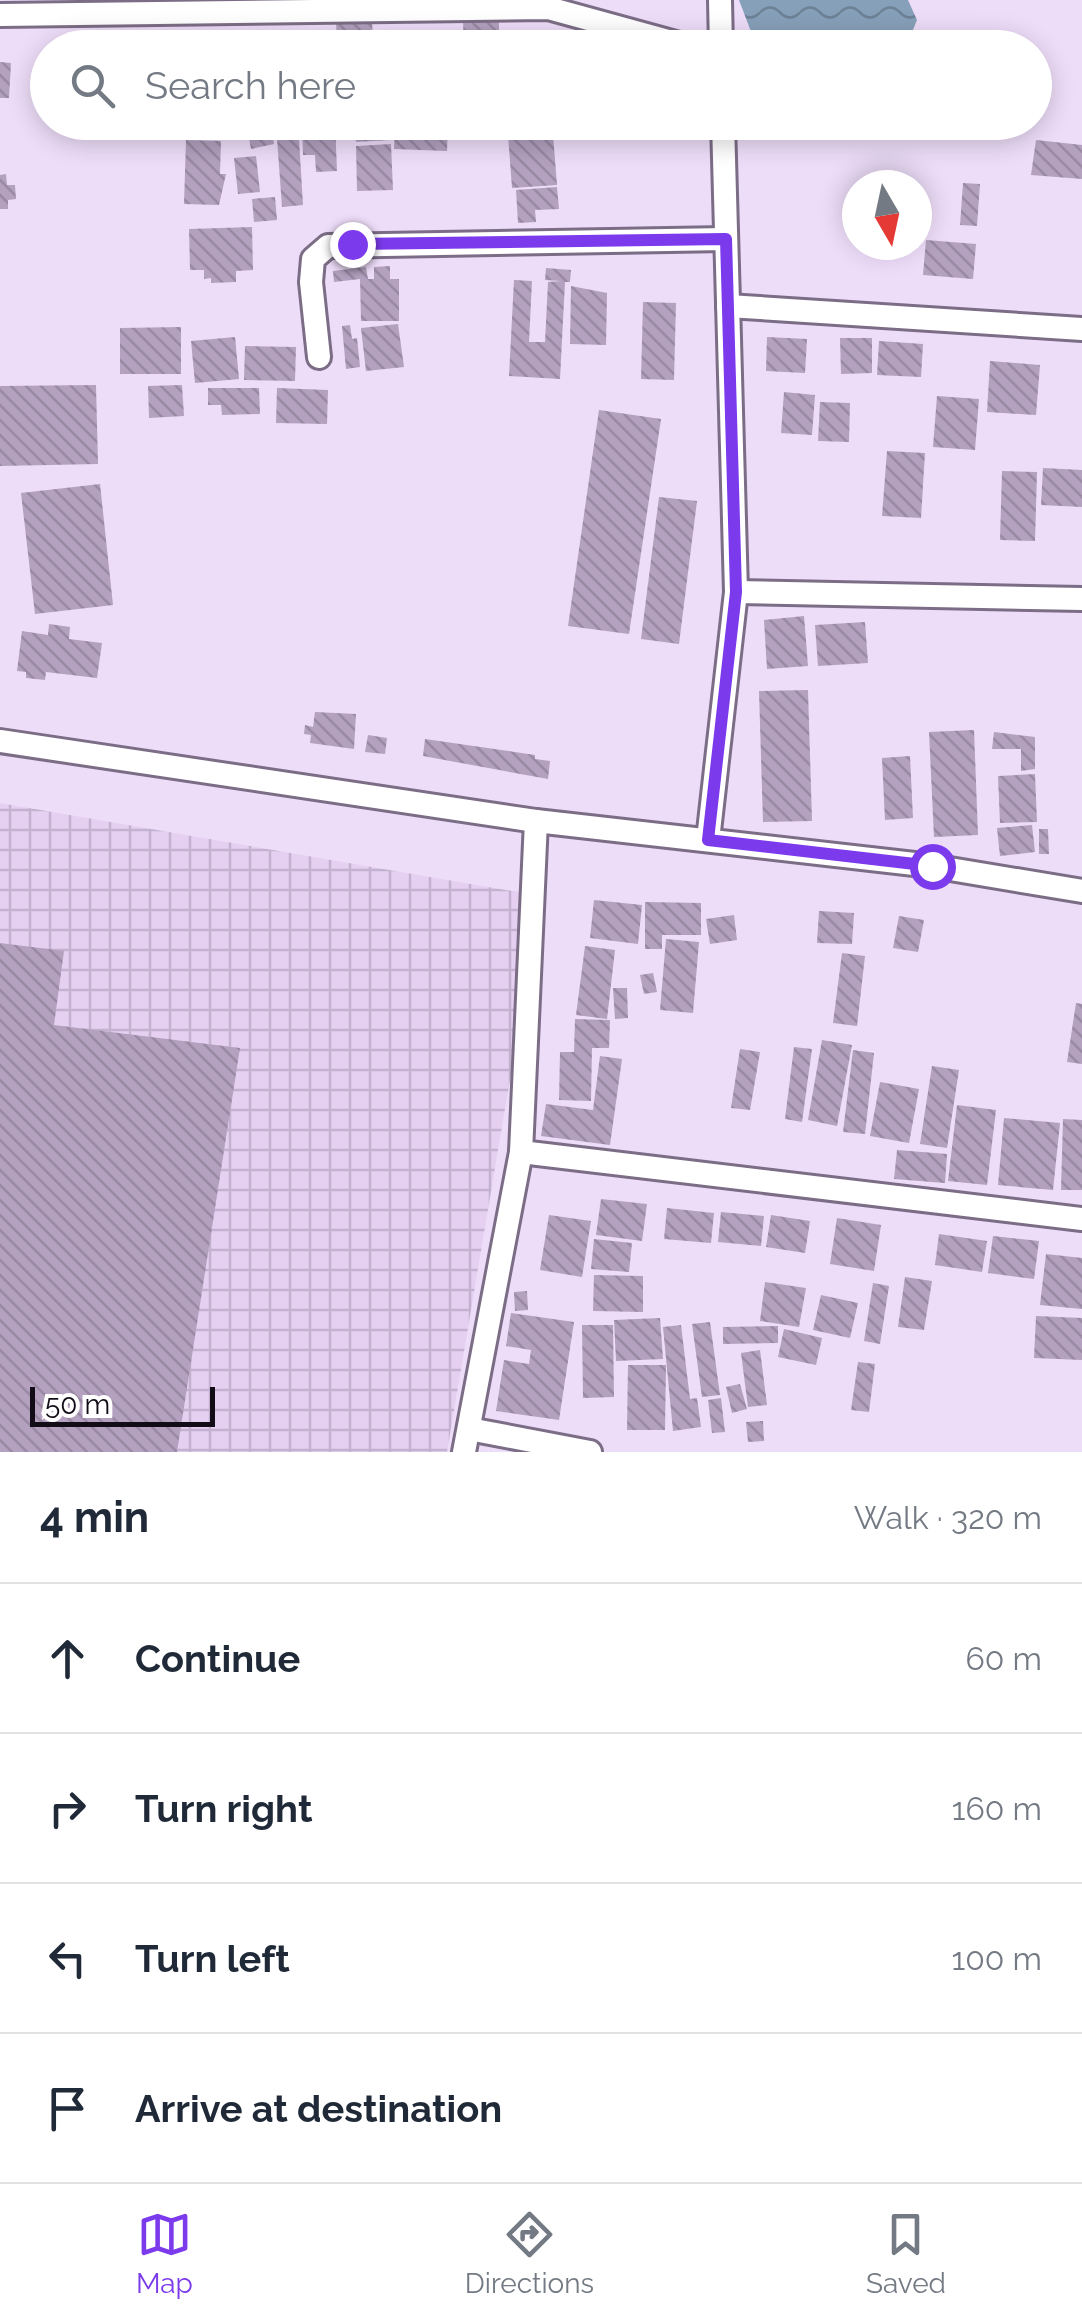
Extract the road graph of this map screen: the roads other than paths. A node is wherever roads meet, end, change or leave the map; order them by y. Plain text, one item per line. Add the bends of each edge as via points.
1 (720, 0) edge
2 (0, 14) edge
3 (628, 30) edge
4 (721, 30) edge
5 (723, 140) edge
6 (726, 239) junction
7 (728, 306) junction
8 (1082, 329) edge
9 (319, 357) dead end
10 (736, 592) junction
11 (1082, 599) edge
12 (0, 740) edge
13 (536, 821) junction
14 (708, 840) junction
15 (1082, 891) edge
16 (521, 1152) junction
17 (1082, 1219) edge
18 (467, 1440) edge
19 (590, 1452) edge

1 - 4 street
2 - 3 street via 548,8
5 - 6 street
6 - 7 street
6 - 9 street via 328,246 313,259 311,282
7 - 8 street
7 - 10 street
10 - 11 street
10 - 14 street
12 - 13 street
13 - 14 street
13 - 16 street
14 - 15 street
16 - 17 street
16 - 18 street
18 - 19 street

